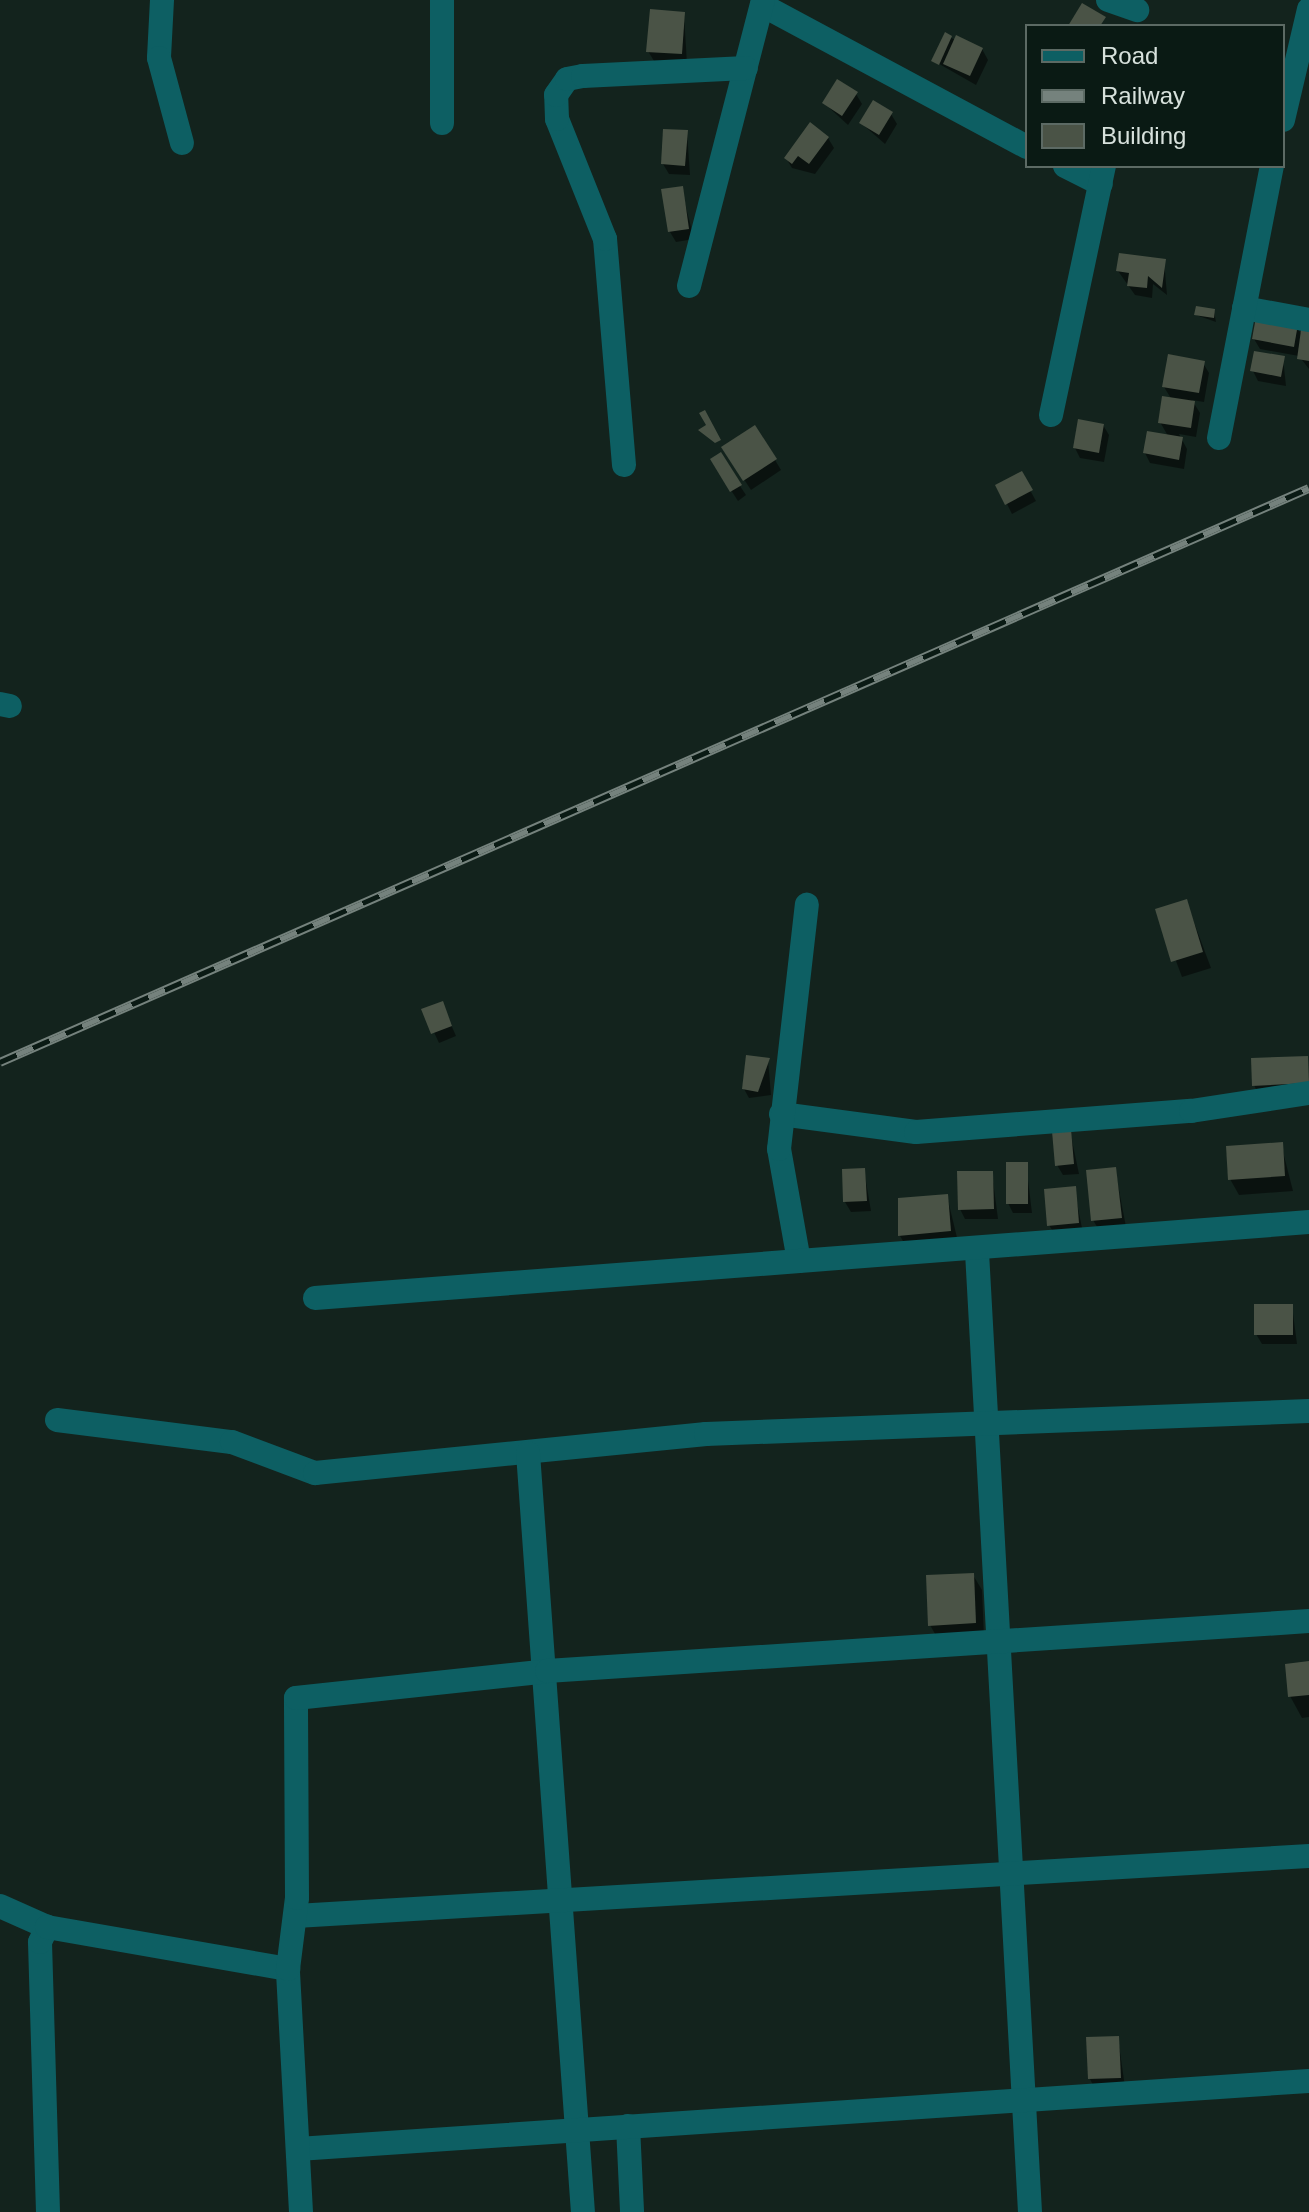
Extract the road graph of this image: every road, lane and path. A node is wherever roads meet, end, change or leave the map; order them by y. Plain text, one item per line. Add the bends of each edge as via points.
1 (162, 0) edge
2 (442, 0) edge
3 (1108, 0) edge
4 (763, 2) edge
5 (1309, 9) edge
6 (1136, 12) edge
7 (746, 68) junction
8 (1285, 111) edge
9 (442, 123) dead end
10 (182, 143) dead end
11 (1025, 146) edge
12 (1073, 168) edge
13 (1272, 168) edge
14 (1103, 175) edge
15 (689, 286) dead end
16 (1244, 308) junction
17 (1309, 320) edge
18 (1051, 415) dead end
19 (1219, 438) dead end
20 (624, 465) dead end
21 (807, 905) dead end
22 (1309, 1093) edge
23 (781, 1114) junction
24 (1309, 1222) edge
25 (977, 1252) junction
26 (799, 1261) junction
27 (315, 1298) dead end
28 (1309, 1411) edge
29 (57, 1420) dead end
30 (985, 1421) junction
31 (528, 1453) junction
32 (1309, 1621) edge
33 (997, 1645) junction
34 (547, 1671) junction
35 (1309, 1856) edge
36 (1013, 1876) junction
37 (559, 1904) junction
38 (0, 1906) edge
39 (296, 1916) junction
40 (47, 1927) junction
41 (288, 1969) junction
42 (1309, 2081) edge
43 (1022, 2103) junction
44 (628, 2126) junction
45 (576, 2129) junction
46 (298, 2149) junction
47 (48, 2212) edge
48 (301, 2212) edge
49 (583, 2212) edge
50 (632, 2212) edge
51 (1030, 2212) edge

1 - 10 street via 159,58
2 - 9 street
3 - 6 street
4 - 7 street
4 - 11 street
5 - 8 street
7 - 15 street
7 - 20 street via 583,76 567,79 556,95 557,119 605,239
12 - 14 street
13 - 16 street
14 - 18 street
16 - 17 street
16 - 19 street
21 - 23 street
22 - 23 street via 1191,1111 916,1132
23 - 26 street
24 - 25 street
25 - 26 street
25 - 30 street
26 - 27 street
28 - 30 street
29 - 31 street via 232,1442 315,1473
30 - 31 street via 706,1434
30 - 33 street
31 - 34 street
32 - 33 street
33 - 34 street
33 - 36 street
34 - 37 street
34 - 39 street via 296,1698
35 - 36 street
36 - 37 street
36 - 43 street
37 - 39 street
37 - 45 street
38 - 40 street
39 - 41 street
40 - 41 street
40 - 47 street via 40,1942
41 - 46 street
42 - 43 street
43 - 44 street
43 - 51 street
44 - 45 street
44 - 50 street
45 - 46 street
45 - 49 street
46 - 48 street

